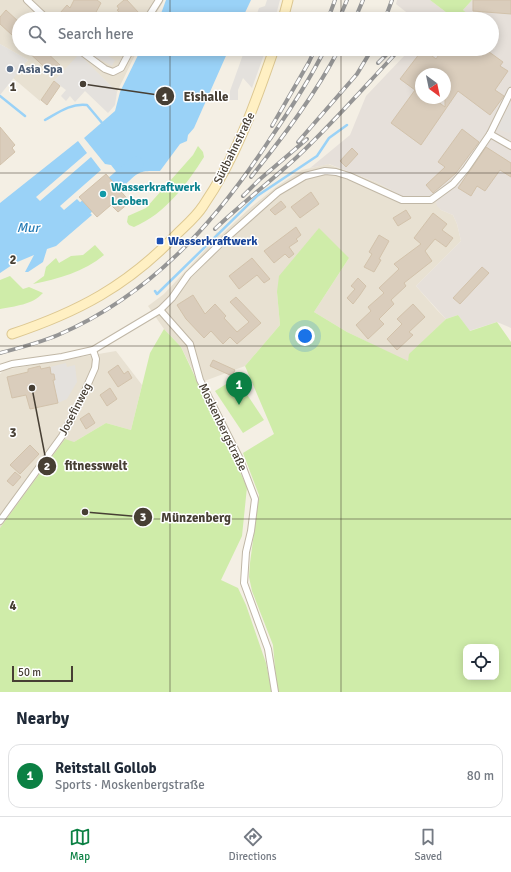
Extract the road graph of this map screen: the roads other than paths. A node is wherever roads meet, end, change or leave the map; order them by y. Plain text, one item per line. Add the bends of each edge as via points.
1 (27, 0) edge
2 (159, 0) edge
3 (288, 0) edge
4 (40, 12) edge
5 (151, 12) edge
6 (285, 12) edge
7 (87, 56) edge
8 (127, 56) edge
9 (271, 56) edge
10 (511, 91) edge
11 (490, 134) junction
12 (511, 146) edge
13 (160, 310) junction
14 (12, 334) dead end
15 (93, 350) junction
16 (0, 368) edge
17 (0, 521) edge
18 (275, 692) edge

1 - 4 street
2 - 5 street
3 - 6 main road
7 - 8 street via 113,72 121,68
9 - 14 main road, Südbahnstraße via 243,133 223,174 202,208 191,220 165,247 107,292 54,319
10 - 11 street
11 - 12 street
11 - 13 street via 453,184 431,200 402,200 336,172 325,171 305,176 278,192 224,240 188,275
13 - 15 street
13 - 18 street, Moskenbergstraße via 190,344 200,380 239,457 255,500 246,552 244,583 268,650
15 - 16 street
15 - 17 street, Josefinweg via 95,368 62,436

